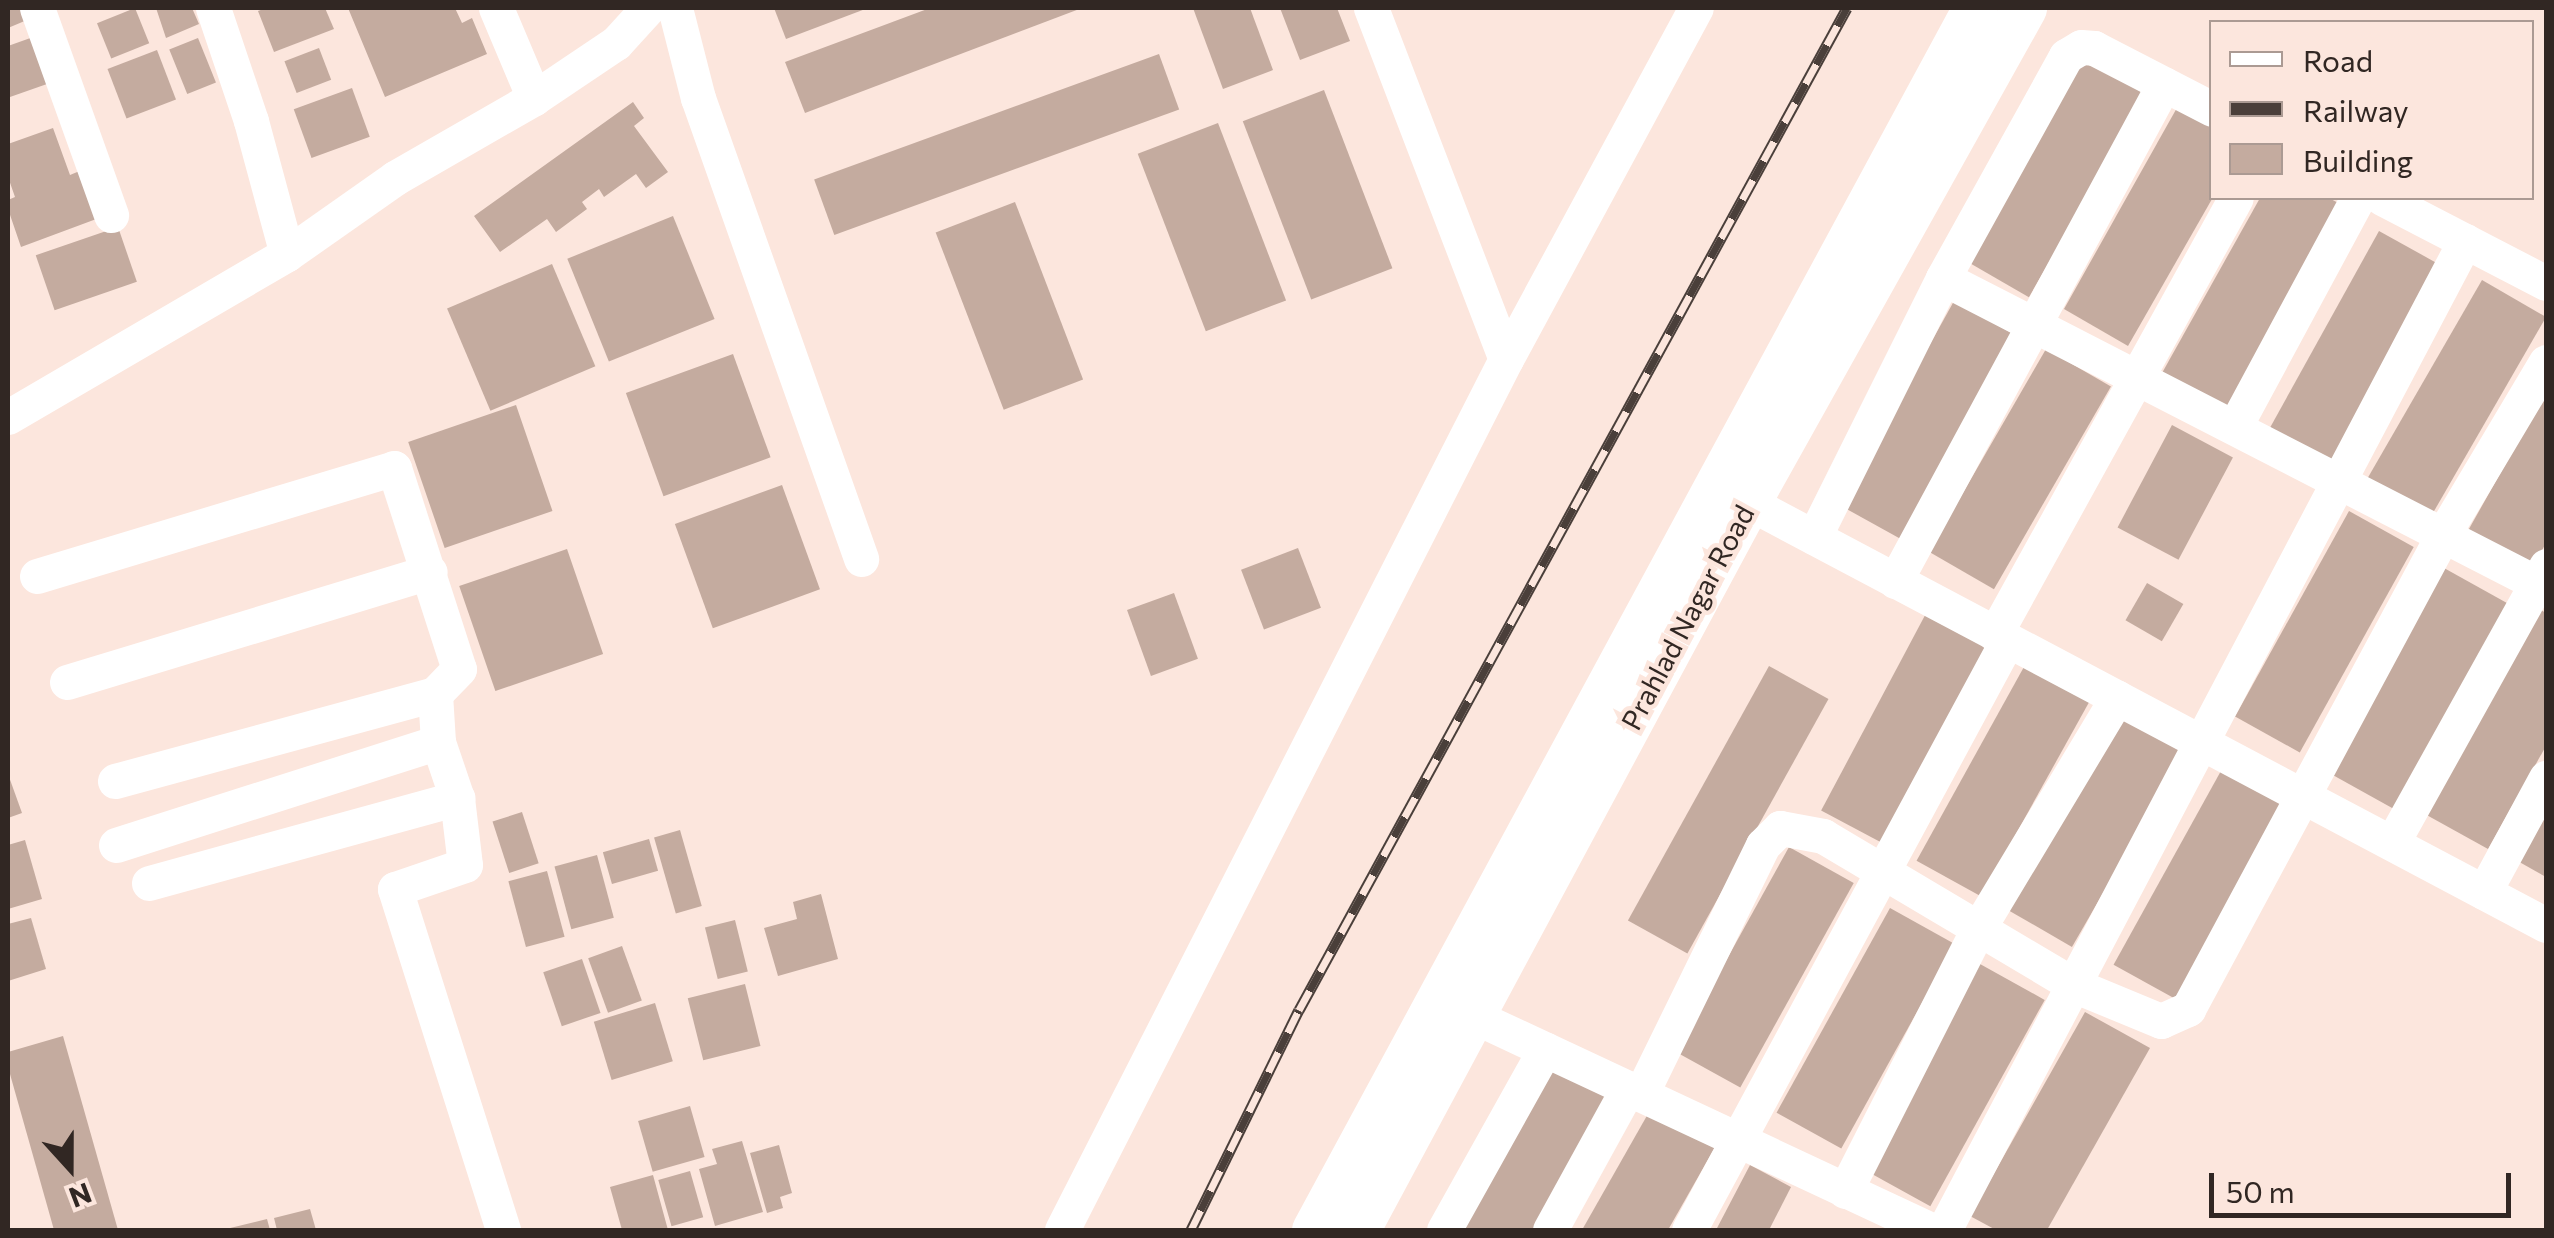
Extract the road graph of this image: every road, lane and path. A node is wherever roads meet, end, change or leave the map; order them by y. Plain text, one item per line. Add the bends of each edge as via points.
1 (37, 8) edge
2 (213, 8) edge
3 (496, 8) edge
4 (648, 8) edge
5 (675, 8) edge
6 (1371, 8) edge
7 (1696, 8) edge
8 (1975, 8) edge
9 (2024, 8) edge
10 (2164, 84) junction
11 (534, 98) junction
12 (2209, 107) edge
13 (2235, 200) edge
14 (2357, 200) edge
15 (2386, 200) edge
16 (111, 215) dead end
17 (2465, 241) junction
18 (287, 254) junction
19 (1944, 278) junction
20 (2546, 283) edge
21 (2036, 326) junction
22 (1506, 358) junction
23 (2546, 362) edge
24 (2138, 377) junction
25 (8, 417) edge
26 (2235, 426) junction
27 (2339, 480) junction
28 (1733, 494) junction
29 (2444, 533) junction
30 (1814, 537) junction
31 (861, 559) dead end
32 (430, 572) junction
33 (36, 576) dead end
34 (2544, 579) edge
35 (1894, 581) junction
36 (2001, 638) junction
37 (66, 682) dead end
38 (435, 694) junction
39 (2117, 698) junction
40 (438, 742) junction
41 (2202, 744) junction
42 (2546, 778) edge
43 (115, 781) dead end
44 (2304, 794) junction
45 (457, 798) junction
46 (2392, 843) junction
47 (116, 845) dead end
48 (1885, 872) junction
49 (149, 882) dead end
50 (2484, 892) junction
51 (2546, 924) edge
52 (1978, 930) junction
53 (2076, 986) junction
54 (1456, 1008) junction
55 (1545, 1049) junction
56 (1635, 1091) junction
57 (1738, 1140) junction
58 (1846, 1190) junction
59 (503, 1230) edge
60 (1062, 1230) edge
61 (1314, 1230) edge
62 (1357, 1230) edge
63 (1444, 1230) edge
64 (1550, 1230) edge
65 (1690, 1230) edge
66 (1931, 1230) edge
67 (1944, 1230) edge

1 - 16 street
2 - 18 street
3 - 11 street
4 - 11 street via 616,43
5 - 31 street via 698,98
6 - 22 street
7 - 22 street
8 - 28 street, Prahlad Nagar Road
9 - 28 street, Prahlad Nagar Road
10 - 12 street
10 - 19 street via 2094,48 2073,50
10 - 21 street
11 - 18 street via 396,178
13 - 24 street
14 - 26 street
15 - 17 street
17 - 20 street
17 - 27 street
18 - 25 street
19 - 21 street
19 - 30 street
21 - 24 street
21 - 35 street
22 - 60 street
23 - 29 street
24 - 26 street
24 - 36 street
26 - 27 street
27 - 29 street
27 - 41 street
28 - 30 street
28 - 54 street, Prahlad Nagar Road
29 - 34 street
29 - 44 street
30 - 35 street
32 - 33 street via 394,468
32 - 37 street
32 - 38 street via 459,669
34 - 46 street
35 - 36 street
36 - 39 street
36 - 48 street
38 - 40 street
38 - 43 street
39 - 41 street
39 - 52 street
40 - 45 street
40 - 47 street
41 - 44 street
41 - 53 street
42 - 50 street
44 - 46 street
44 - 53 street via 2188,1009 2162,1021
45 - 49 street
45 - 59 street via 465,865 395,890
46 - 50 street
48 - 52 street
48 - 56 street via 1808,830 1770,834
48 - 57 street
50 - 51 street
52 - 53 street
52 - 58 street
53 - 67 street
54 - 55 street
54 - 61 street, Prahlad Nagar Road
54 - 62 street, Prahlad Nagar Road
55 - 56 street
55 - 63 street
56 - 57 street
56 - 64 street
57 - 58 street
57 - 65 street
58 - 66 street

